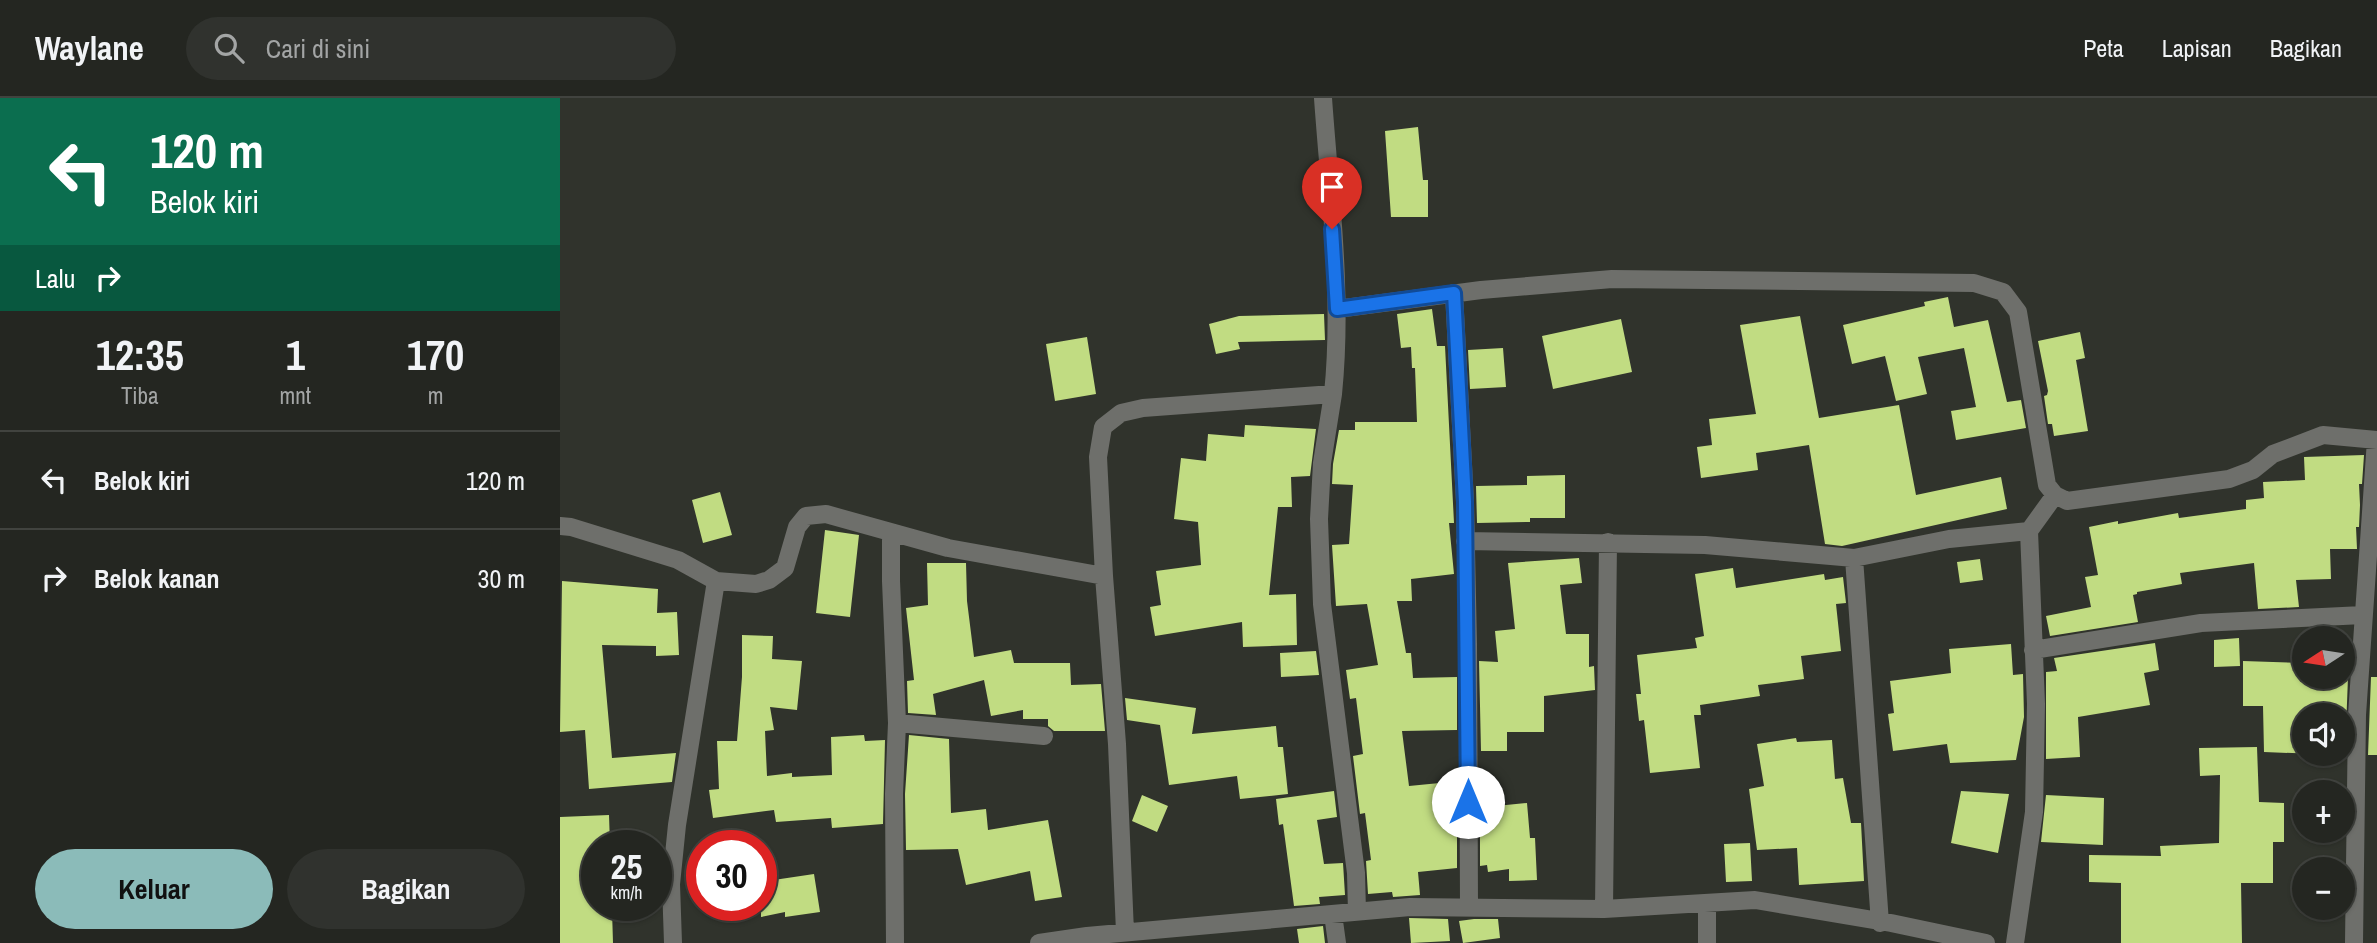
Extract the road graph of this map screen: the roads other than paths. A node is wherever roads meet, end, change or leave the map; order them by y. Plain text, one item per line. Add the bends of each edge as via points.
1 (1323, 98) edge
2 (1454, 293) junction
3 (1337, 309) junction
4 (1333, 394) junction
5 (2377, 440) edge
6 (2055, 495) junction
7 (560, 526) edge
8 (2029, 531) junction
9 (891, 532) junction
10 (1465, 541) junction
11 (1608, 542) junction
12 (1854, 558) junction
13 (1104, 576) junction
14 (716, 581) junction
15 (2368, 605) edge
16 (2033, 650) junction
17 (897, 723) junction
18 (1044, 736) dead end
19 (1707, 903) junction
20 (1469, 907) junction
21 (1604, 909) junction
22 (1357, 912) junction
23 (1333, 914) junction
24 (1886, 923) junction
25 (1125, 932) junction
26 (673, 943) edge
27 (895, 943) edge
28 (1039, 943) edge
29 (1337, 943) edge
30 (1707, 943) edge
31 (1893, 943) edge
32 (1986, 943) edge
33 (2015, 943) edge
34 (2354, 943) edge

1 - 3 street
2 - 3 street
2 - 6 street via 1612,279 1974,283 2003,292 2018,312 2047,485
2 - 10 street
3 - 4 street
4 - 13 street via 1143,408 1121,413 1103,426 1098,457
4 - 22 street via 1319,519 1322,604
5 - 6 street via 2323,435 2273,454 2253,470 2229,479 2067,501
5 - 15 street
6 - 8 street
7 - 14 street via 678,560
8 - 12 street via 1949,539
8 - 16 street
9 - 13 street via 948,548
9 - 14 street via 826,514 806,516 797,527 785,568 769,580 756,584
9 - 17 street
10 - 11 street
10 - 20 street
11 - 12 street
11 - 21 street
12 - 24 street
13 - 25 street
14 - 26 street via 677,825 671,884
15 - 16 street via 2202,623
15 - 34 street via 2357,715
16 - 33 street via 2035,812
17 - 18 street
17 - 27 street
19 - 21 street
19 - 24 street via 1755,900
19 - 30 street
20 - 21 street
20 - 22 street
22 - 23 street
23 - 25 street
23 - 29 street
24 - 31 street
24 - 32 street
25 - 28 street

